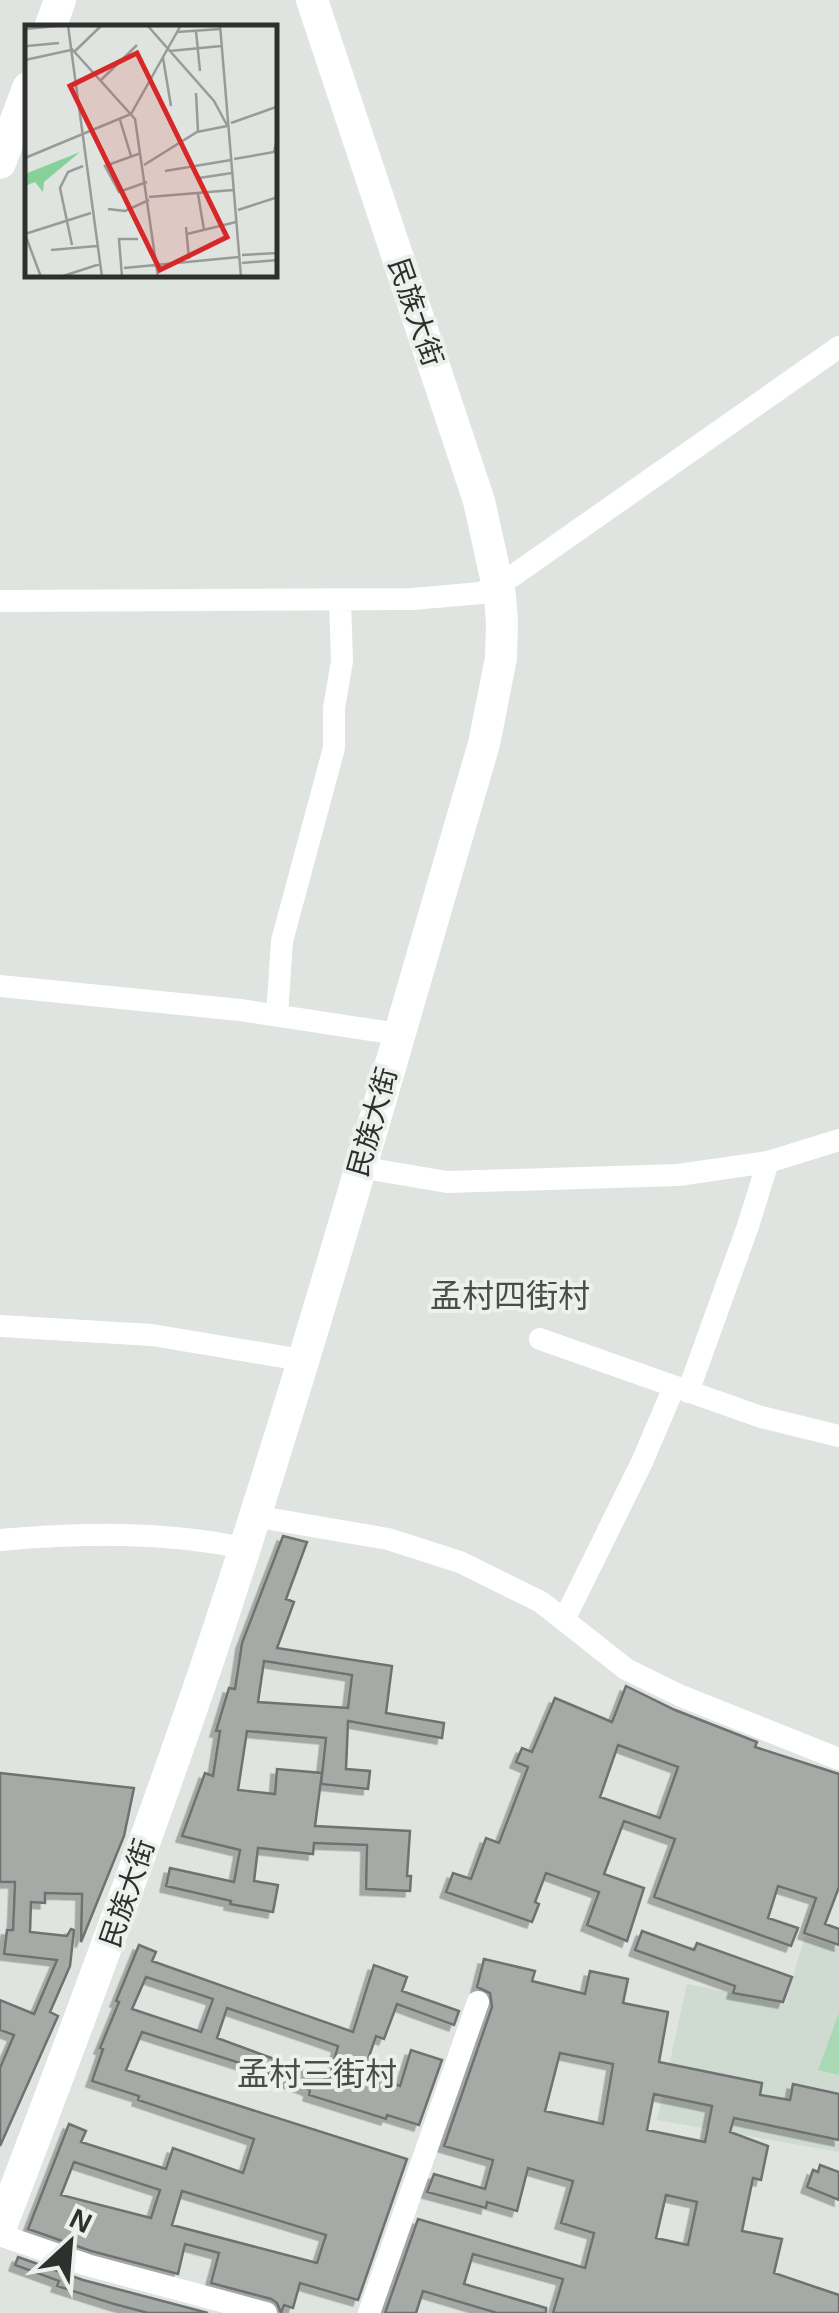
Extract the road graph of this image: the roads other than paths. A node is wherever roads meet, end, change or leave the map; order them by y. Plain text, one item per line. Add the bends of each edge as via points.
1 (60, 0) edge
2 (312, 0) edge
3 (51, 25) edge
4 (25, 96) edge
5 (0, 162) edge
6 (839, 347) edge
7 (498, 584) junction
8 (340, 600) junction
9 (0, 601) edge
10 (0, 986) edge
11 (277, 1016) junction
12 (398, 1034) junction
13 (839, 1140) edge
14 (768, 1162) junction
15 (359, 1166) junction
16 (0, 1326) edge
17 (540, 1340) dead end
18 (302, 1360) junction
19 (681, 1389) junction
20 (839, 1436) edge
21 (254, 1516) junction
22 (0, 1540) edge
23 (244, 1548) junction
24 (564, 1620) junction
25 (839, 1759) edge
26 (478, 2002) dead end
27 (0, 2232) edge
28 (266, 2313) edge
29 (369, 2313) edge

1 - 3 main road
2 - 7 main road, 民族大街 via 479,501
4 - 5 main road
6 - 7 street
7 - 8 street via 481,593
7 - 12 main road, 民族大街 via 501,658 491,714
8 - 9 street
8 - 11 street via 334,748 282,941
10 - 11 street
11 - 12 street
12 - 15 main road, 民族大街
13 - 14 street
14 - 15 street via 678,1175 504,1182 446,1182
14 - 19 street
15 - 18 main road, 民族大街
16 - 18 street via 152,1335
17 - 19 street
18 - 21 main road, 民族大街
19 - 20 street
19 - 24 street
21 - 23 main road, 民族大街
21 - 24 street via 426,1550 503,1582
22 - 23 street via 110,1533
23 - 27 main road, 民族大街 via 113,1935
24 - 25 street via 626,1669
26 - 29 street
27 - 28 street via 87,2265

